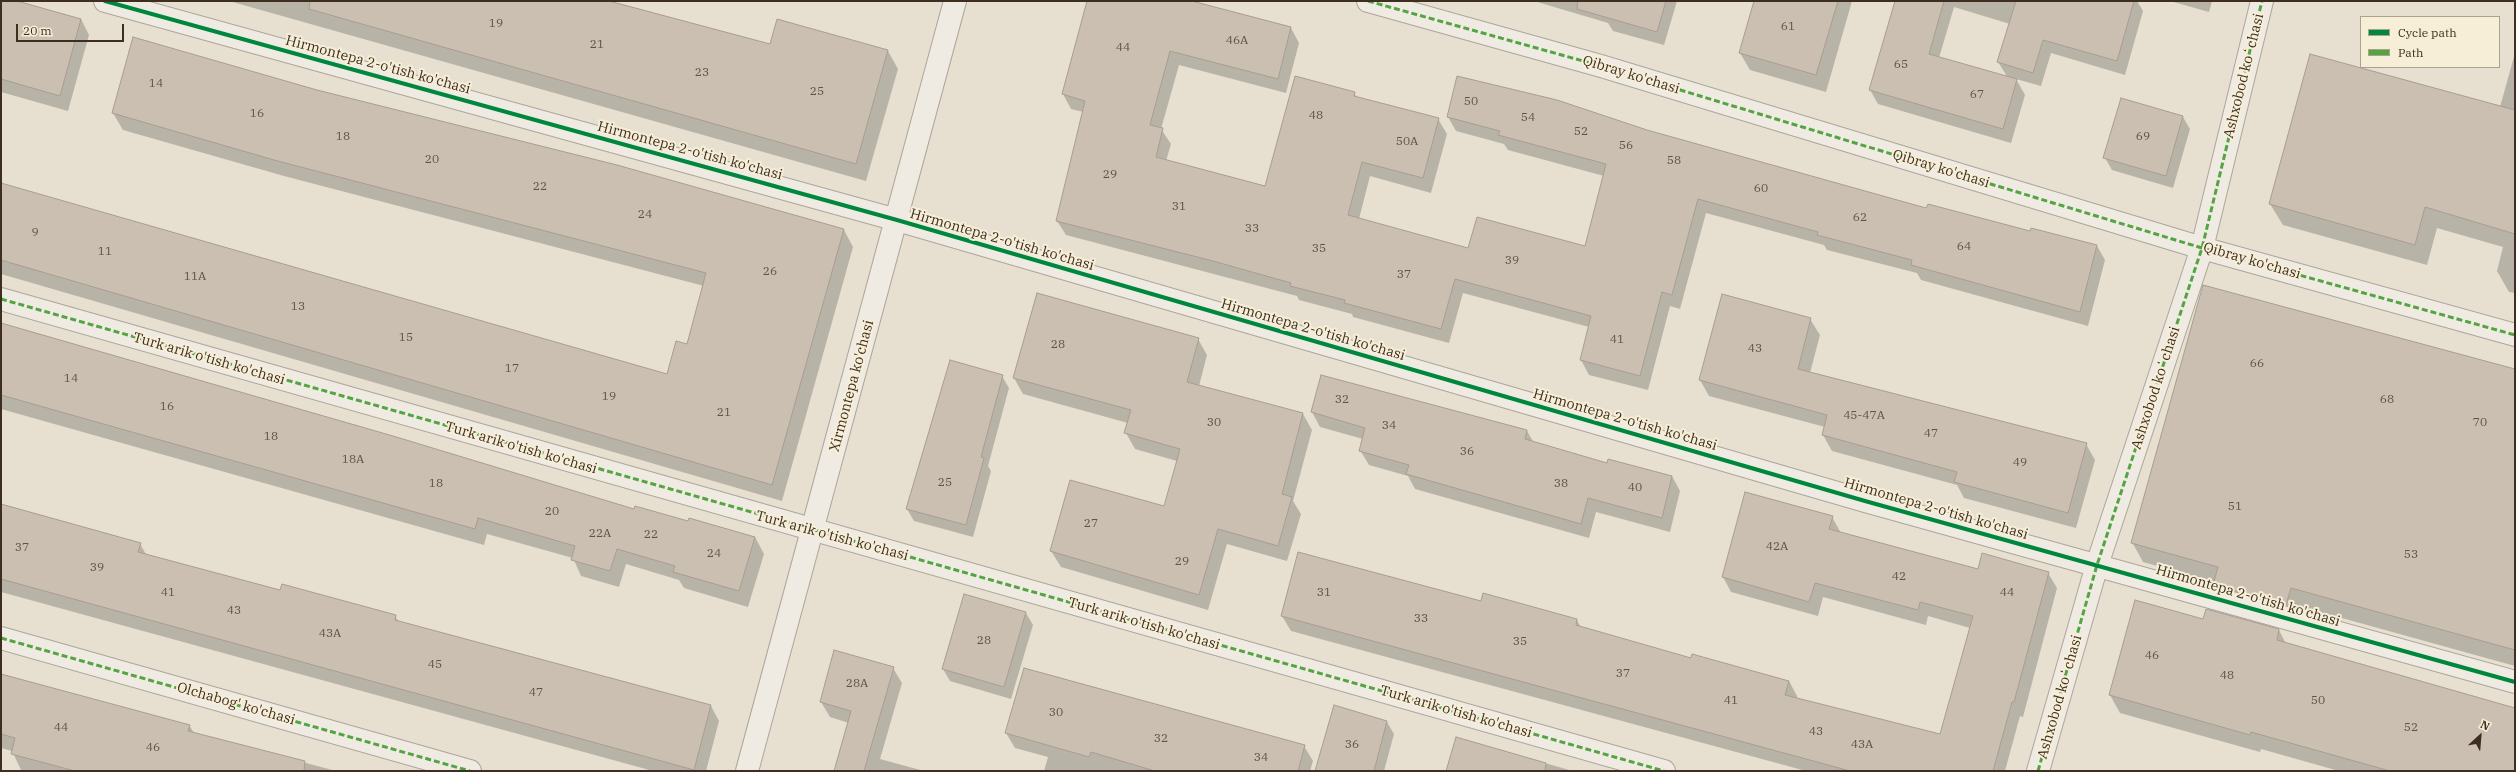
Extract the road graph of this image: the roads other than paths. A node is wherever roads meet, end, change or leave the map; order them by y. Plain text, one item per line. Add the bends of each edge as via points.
1 (105, 1) edge
2 (955, 1) edge
3 (1368, 1) edge
4 (2262, 1) edge
5 (898, 220) junction
6 (2202, 248) junction
7 (1, 299) edge
8 (2515, 334) edge
9 (813, 531) junction
10 (2097, 565) junction
11 (1, 638) edge
12 (2515, 682) edge
13 (470, 771) edge
14 (747, 771) edge
15 (1664, 771) edge
16 (2038, 771) edge

1 - 5 street, Hirmontepa 2-o'tish ko'chasi
2 - 5 street, Xirmontepa ko'chasi
3 - 6 street, Qibray ko'chasi via 1601,66
4 - 6 street, Ashxobod koʻchasi
5 - 9 street, Xirmontepa ko'chasi
5 - 10 street, Hirmontepa 2-o'tish ko'chasi
6 - 8 street, Qibray ko'chasi
6 - 10 street, Ashxobod koʻchasi
7 - 9 street, Turk arik o'tish ko'chasi
9 - 14 street, Xirmontepa ko'chasi
9 - 15 street, Turk arik o'tish ko'chasi
10 - 12 street, Hirmontepa 2-o'tish ko'chasi
10 - 16 street, Ashxobod koʻchasi
11 - 13 street, Olchabog' ko'chasi

